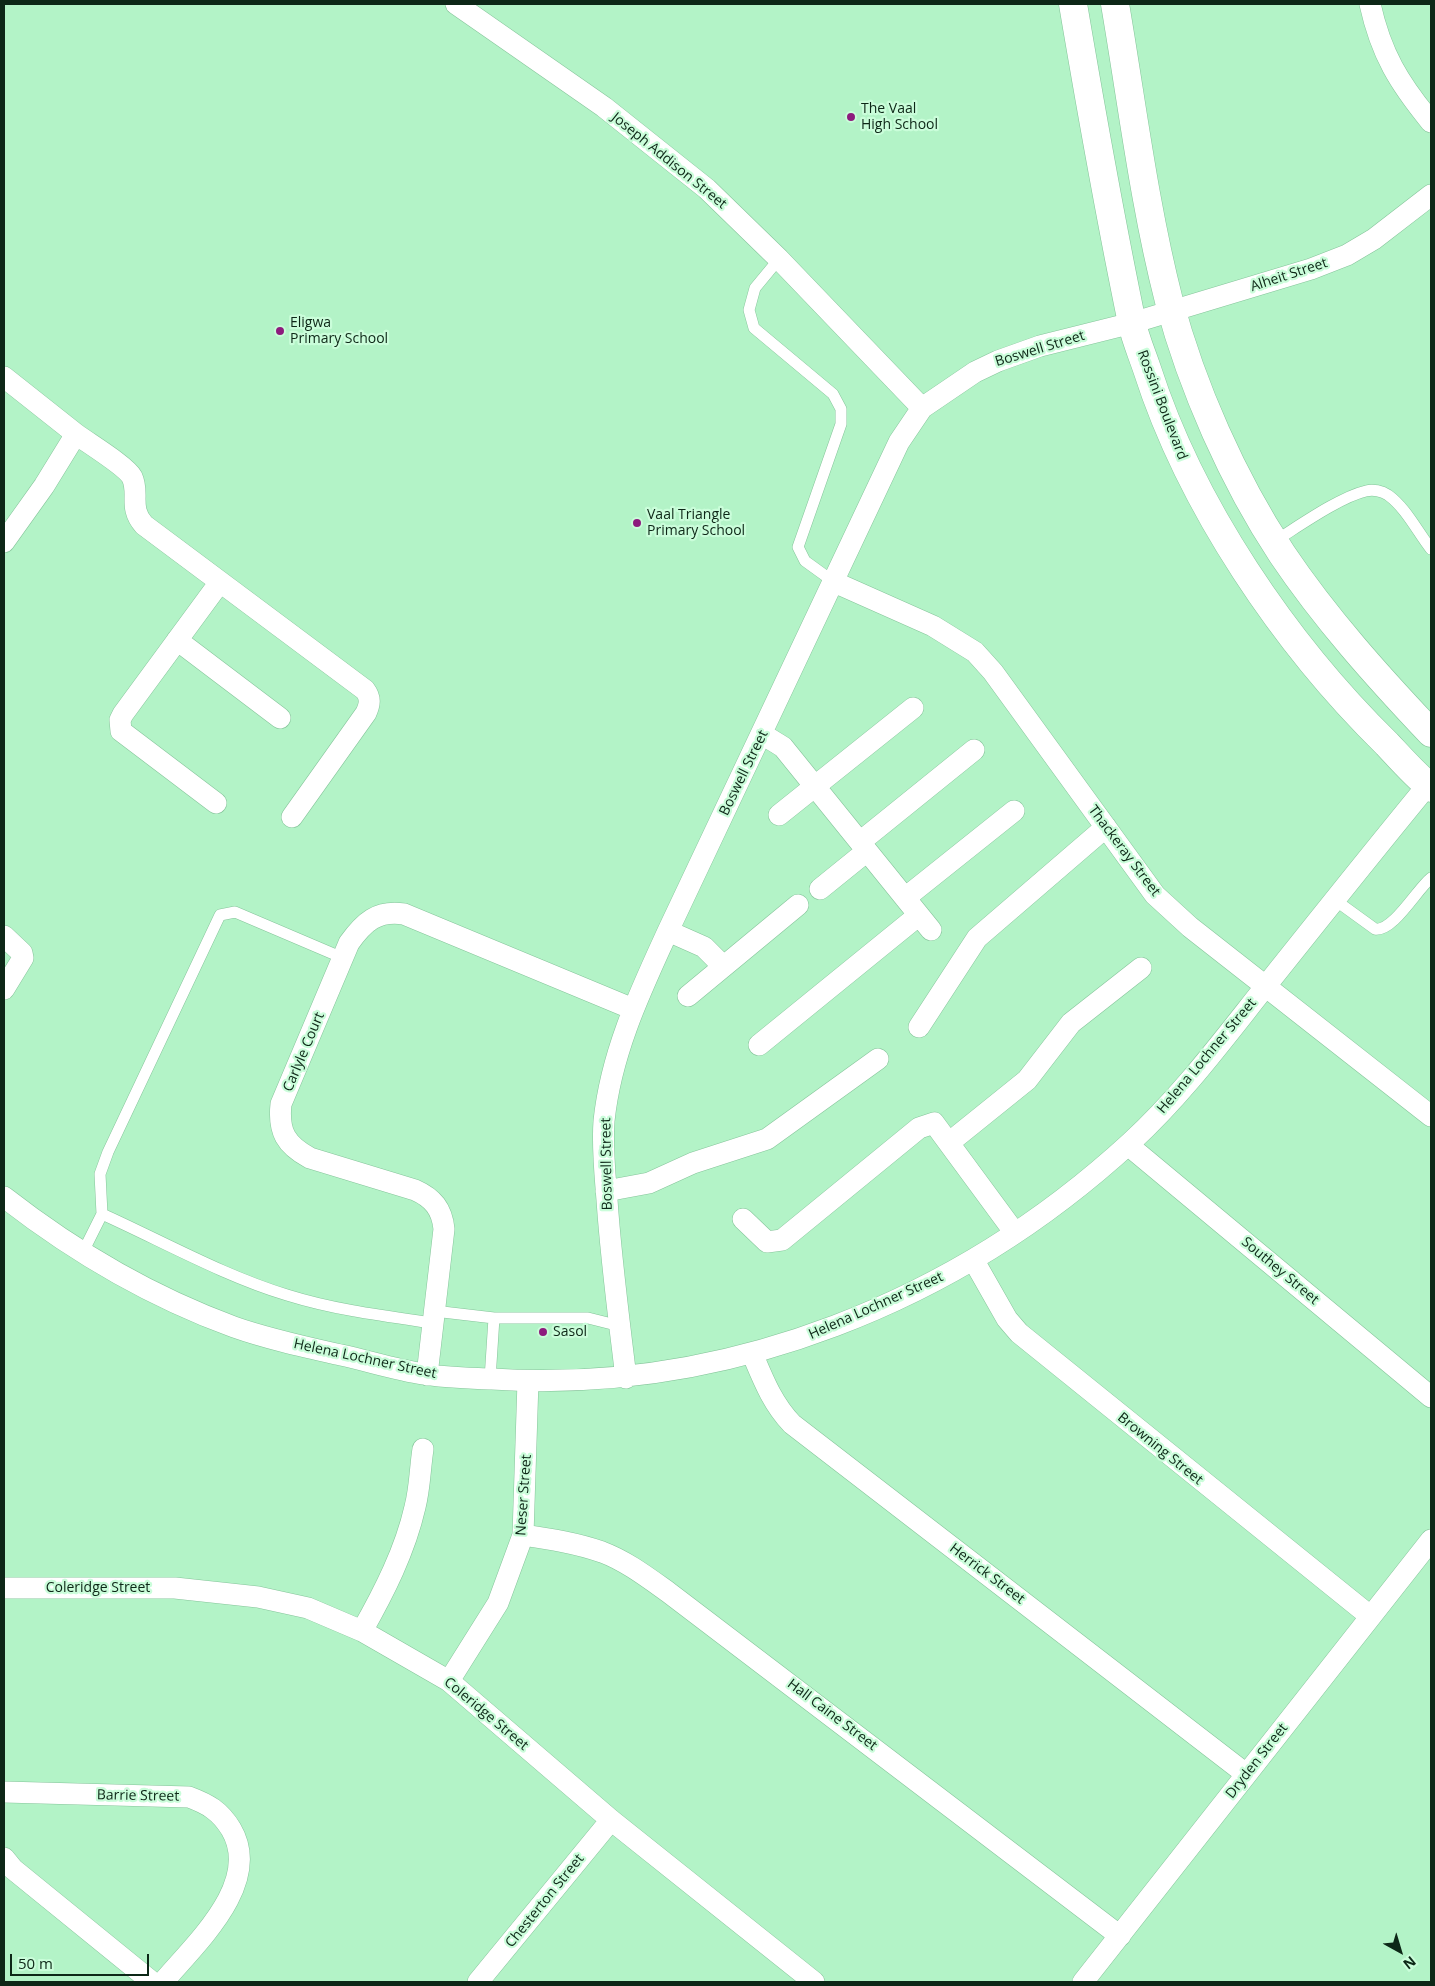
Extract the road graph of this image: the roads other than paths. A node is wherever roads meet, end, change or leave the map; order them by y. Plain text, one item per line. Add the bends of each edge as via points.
1 (456, 4) edge
2 (1073, 4) edge
3 (1115, 4) edge
4 (1370, 4) edge
5 (1431, 122) edge
6 (1431, 195) edge
7 (779, 258) junction
8 (1173, 311) junction
9 (1132, 323) junction
10 (4, 377) edge
11 (922, 408) junction
12 (76, 434) junction
13 (1275, 541) junction
14 (4, 542) edge
15 (1431, 548) edge
16 (220, 582) junction
17 (834, 582) junction
18 (177, 640) junction
19 (913, 708) dead end
20 (280, 718) dead end
21 (1431, 733) edge
22 (762, 734) junction
23 (974, 750) dead end
24 (1430, 785) edge
25 (815, 786) junction
26 (216, 802) dead end
27 (1014, 811) dead end
28 (779, 815) dead end
29 (292, 816) dead end
30 (1106, 826) junction
31 (864, 847) junction
32 (1431, 878) edge
33 (820, 889) dead end
34 (905, 898) junction
35 (1335, 900) junction
36 (798, 905) dead end
37 (668, 931) junction
38 (4, 936) edge
39 (343, 958) junction
40 (723, 966) junction
41 (1141, 968) dead end
42 (1265, 986) junction
43 (4, 989) edge
44 (688, 996) dead end
45 (633, 1009) junction
46 (919, 1027) dead end
47 (760, 1045) dead end
48 (878, 1059) dead end
49 (1431, 1116) edge
50 (950, 1142) junction
51 (1128, 1145) junction
52 (606, 1191) junction
53 (6, 1203) edge
54 (102, 1214) junction
55 (743, 1219) dead end
56 (1015, 1233) junction
57 (83, 1252) junction
58 (974, 1261) junction
59 (434, 1317) junction
60 (494, 1318) junction
61 (620, 1326) junction
62 (752, 1354) junction
63 (427, 1375) junction
64 (626, 1378) junction
65 (490, 1379) junction
66 (528, 1381) junction
67 (1431, 1397) edge
68 (423, 1449) dead end
69 (523, 1535) junction
70 (1431, 1540) edge
71 (4, 1588) edge
72 (1370, 1616) junction
73 (362, 1631) junction
74 (449, 1681) junction
75 (1246, 1774) junction
76 (4, 1792) edge
77 (611, 1820) junction
78 (4, 1858) edge
79 (1120, 1936) junction
80 (802, 1979) edge
81 (152, 1982) edge
82 (163, 1982) edge
83 (478, 1982) edge
84 (1083, 1982) edge

1 - 7 street, Joseph Addison Street via 604,107 707,189
2 - 9 street, Rossini Boulevard
3 - 8 street via 1150,212
4 - 5 street via 1377,34 1394,74
6 - 8 street, Alheit Street via 1374,239 1347,255
7 - 11 street, Joseph Addison Street
7 - 17 lane via 755,288 749,310 754,328 812,374 833,394 841,409 841,424 798,548 806,561
8 - 9 street, Alheit Street
8 - 13 street via 1215,432
9 - 11 street, Boswell Street via 1040,346 998,361
9 - 24 street, Rossini Boulevard via 1172,438 1199,492 1257,586 1359,717
10 - 12 street
11 - 17 street, Boswell Street via 899,442
12 - 14 street
12 - 16 street via 129,473 134,484 136,513 144,524
13 - 15 lane via 1350,496 1367,490 1386,494 1396,501
13 - 21 street via 1322,609
16 - 18 street
16 - 29 street via 369,696 366,713
17 - 22 street, Boswell Street
17 - 30 street, Thackeray Street via 933,626 975,652
18 - 20 street
18 - 26 street via 122,714 121,731
19 - 25 street
22 - 25 street via 783,747
22 - 37 street, Boswell Street
23 - 31 street
24 - 35 street, Helena Lochner Street
25 - 28 street
25 - 31 street
27 - 34 street
30 - 42 street, Thackeray Street via 1156,895 1190,927
30 - 46 street via 978,938
31 - 33 street
31 - 34 street
32 - 35 lane via 1391,924 1380,930
34 - 47 street via 925,923
35 - 42 street, Helena Lochner Street
36 - 40 street
37 - 40 street via 704,947
37 - 45 street, Boswell Street
38 - 43 street via 22,953 23,958
39 - 45 street, Carlyle Court via 356,932 372,917 393,912
39 - 54 lane via 235,912 220,915 102,1167 99,1187
39 - 59 street, Carlyle Court via 281,1104 282,1131 296,1150 310,1158 415,1190 436,1205 443,1217 444,1229
40 - 44 street
41 - 50 street via 1071,1023 1027,1080
42 - 49 street, Thackeray Street
42 - 51 street, Helena Lochner Street via 1194,1077
45 - 52 street, Boswell Street via 617,1054 604,1122
48 - 52 street via 767,1139 693,1163 650,1183
50 - 55 street via 934,1123 919,1128 782,1240 767,1242
50 - 56 street
51 - 56 street, Helena Lochner Street
51 - 67 street, Southey Street
52 - 61 street, Boswell Street
53 - 57 street, Helena Lochner Street
54 - 57 lane
54 - 59 lane via 237,1276 287,1295 359,1313
56 - 58 street, Helena Lochner Street
57 - 63 street, Helena Lochner Street via 135,1282 234,1326 297,1345
58 - 62 street, Helena Lochner Street via 823,1332
58 - 72 street, Browning Street via 1019,1334
59 - 60 lane
59 - 63 street, Carlyle Court
60 - 61 lane via 588,1318
60 - 65 lane
61 - 64 street, Boswell Street
62 - 64 street, Helena Lochner Street
62 - 75 street, Herrick Street via 768,1391 792,1424
63 - 65 street, Helena Lochner Street
64 - 66 street, Helena Lochner Street
65 - 66 street, Helena Lochner Street
66 - 69 street, Neser Street
68 - 73 street via 416,1506 406,1538 394,1572
69 - 74 street, Neser Street via 498,1603
69 - 79 street, Hall Caine Street via 578,1545 628,1565 668,1592
70 - 72 street, Dryden Street
71 - 73 street, Coleridge Street via 176,1588 258,1597 308,1608
72 - 75 street, Dryden Street
73 - 74 street, Coleridge Street
74 - 77 street, Coleridge Street
75 - 79 street, Dryden Street
76 - 82 street, Barrie Street via 190,1798 209,1804 224,1817 240,1853 239,1874 229,1898
77 - 80 street, Coleridge Street
77 - 83 street, Chesterton Street
78 - 81 street via 13,1869
79 - 84 street, Dryden Street

